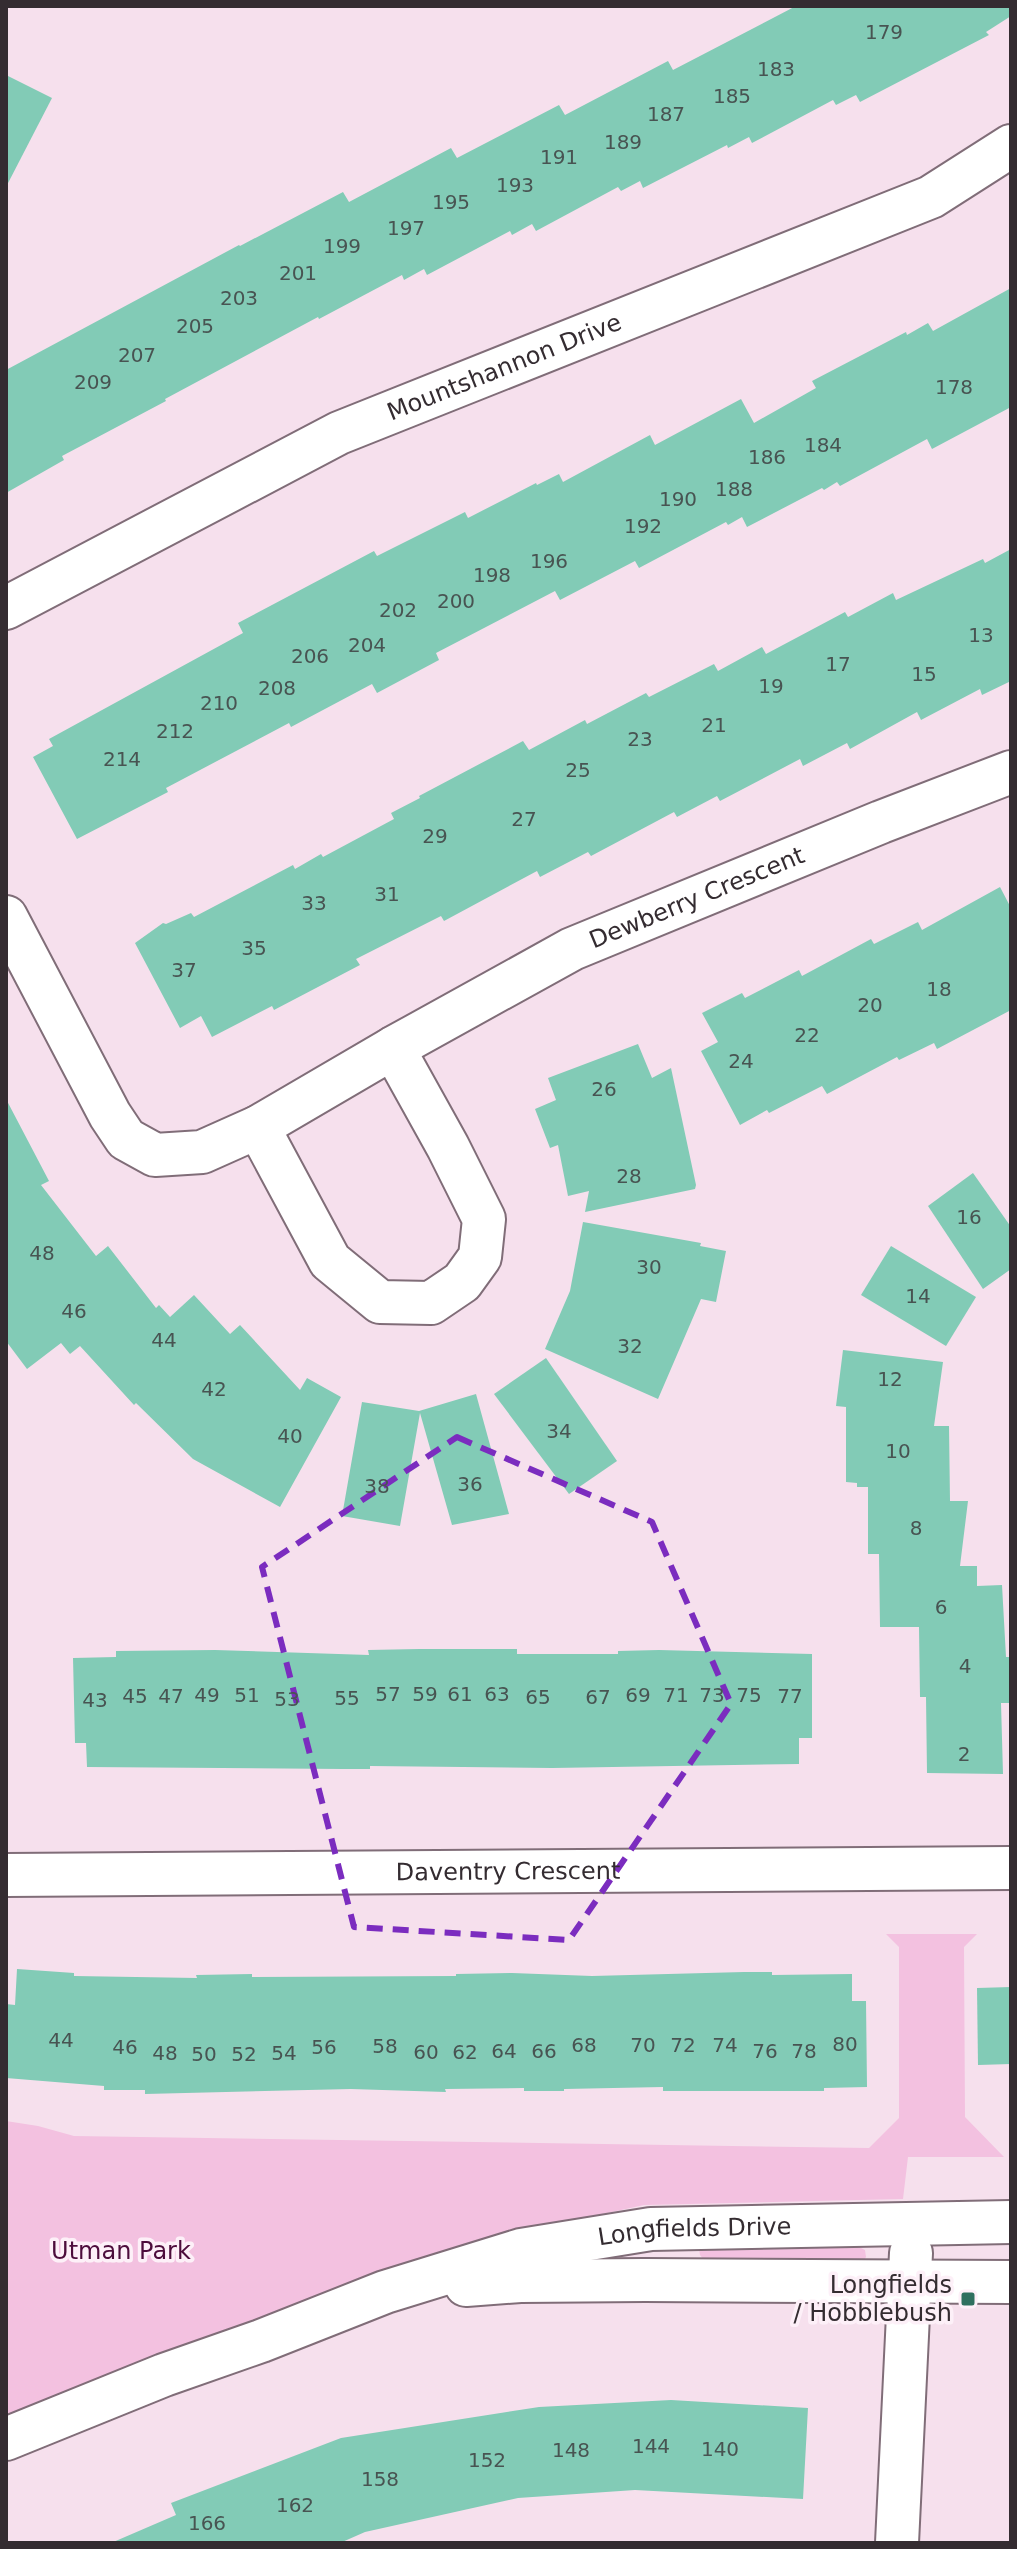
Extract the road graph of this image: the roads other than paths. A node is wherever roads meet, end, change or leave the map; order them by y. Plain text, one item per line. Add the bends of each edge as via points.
1 (1011, 146) edge
2 (6, 608) edge
3 (1011, 772) edge
4 (6, 917) edge
5 (393, 1048) junction
6 (258, 1127) junction
7 (1011, 1868) edge
8 (6, 1875) edge
9 (1011, 2222) edge
10 (912, 2223) junction
11 (910, 2282) junction
12 (1011, 2282) edge
13 (385, 2292) junction
14 (6, 2439) edge
15 (897, 2543) edge

1 - 2 street, Mountshannon Drive via 931,197 339,433
3 - 5 street, Dewberry Crescent via 572,949
4 - 6 street, Dewberry Crescent via 126,1139 155,1155 202,1152
5 - 6 street, Dewberry Crescent
5 - 6 street via 484,1219 480,1257 462,1282 431,1303 380,1302 330,1261
7 - 8 street, Daventry Crescent
9 - 10 street, Longfields Drive
10 - 11 street
10 - 13 street, Longfields Drive via 651,2229 521,2250
11 - 12 street, Longfields Drive
11 - 13 street, Longfields Drive via 520,2281
11 - 15 street
13 - 14 street, Longfields Drive

